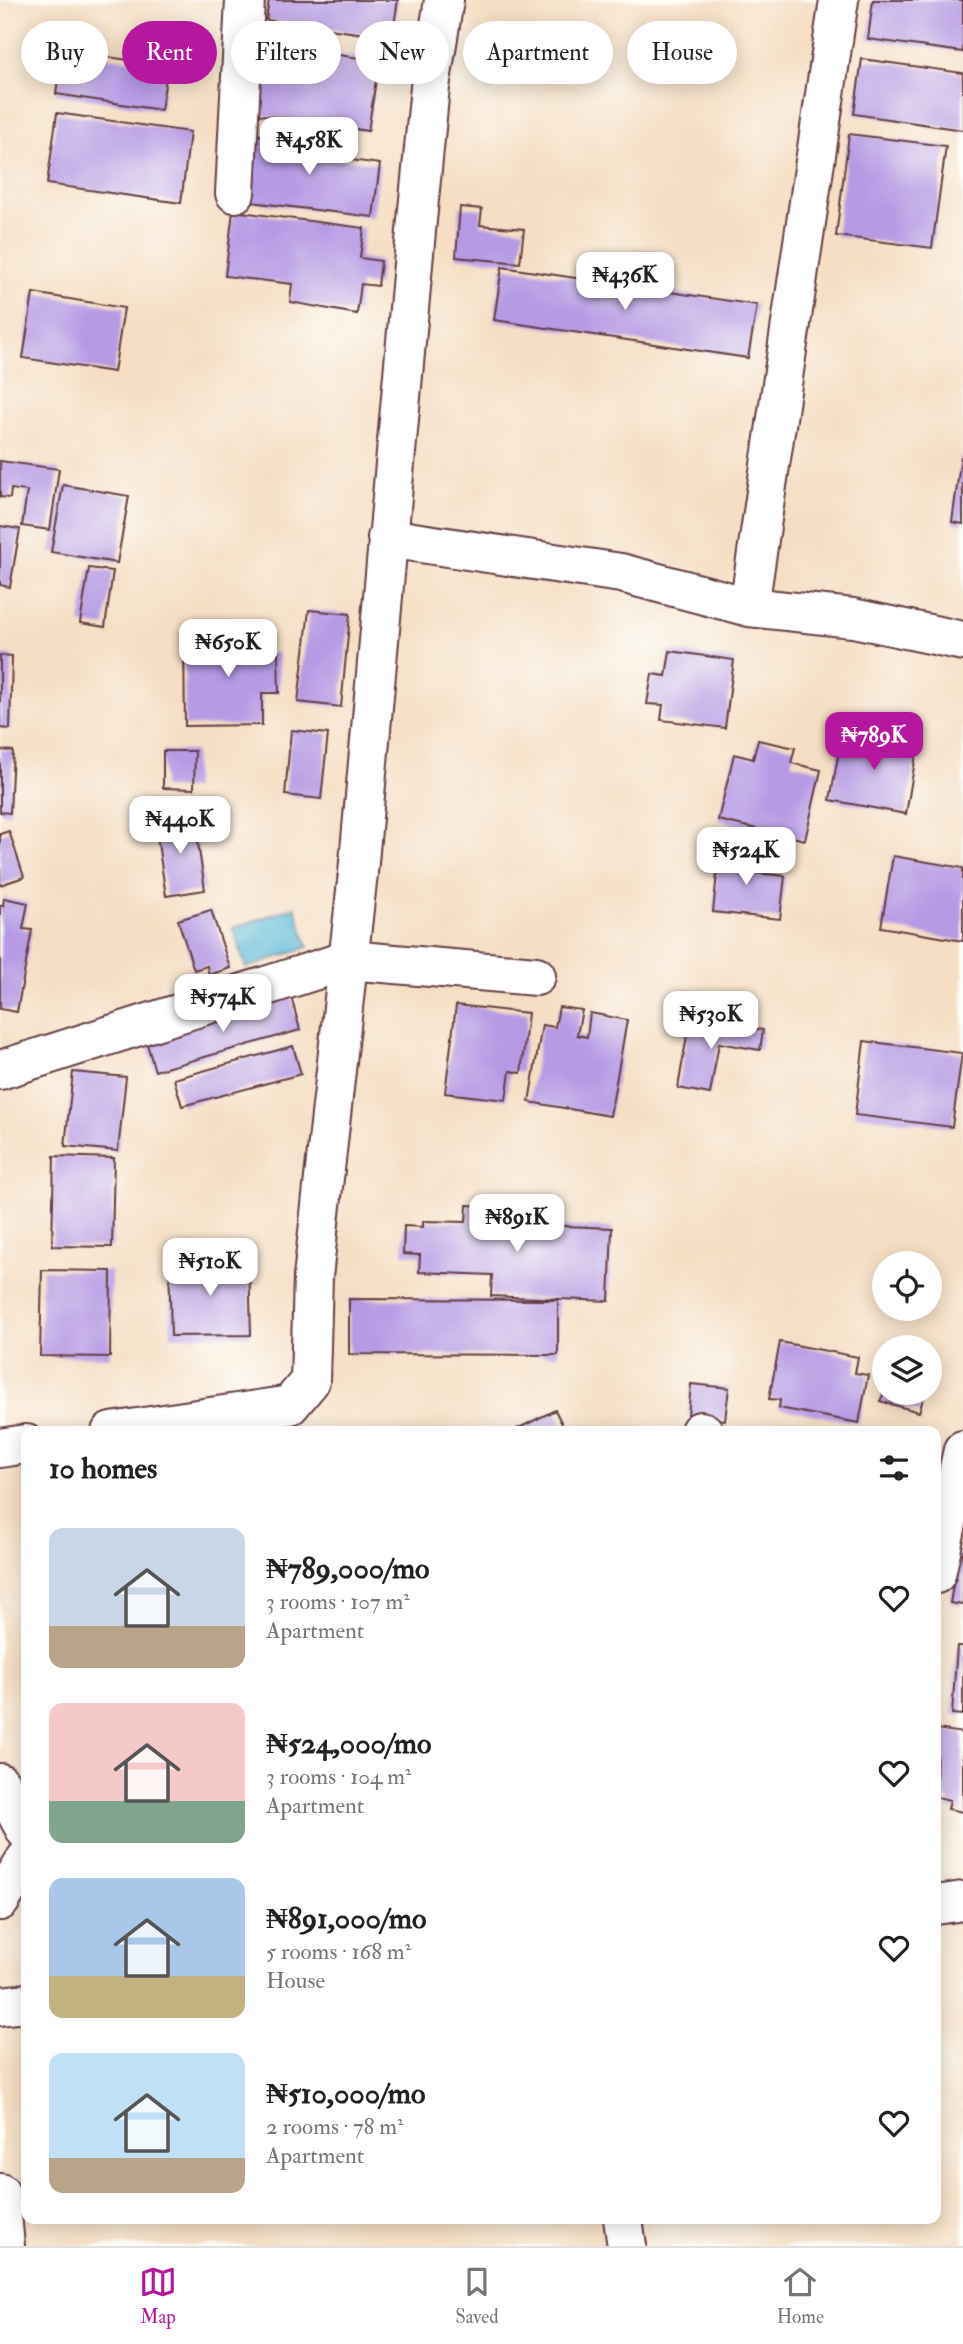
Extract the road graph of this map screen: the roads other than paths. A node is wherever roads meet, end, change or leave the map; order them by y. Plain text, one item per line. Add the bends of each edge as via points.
1 (245, 0) edge
2 (444, 0) edge
3 (839, 0) edge
4 (235, 193) dead end
5 (387, 538) junction
6 (749, 607) junction
7 (963, 641) edge
8 (348, 960) junction
9 (536, 976) dead end
10 (0, 1070) edge
11 (151, 1426) edge
12 (21, 1445) edge
13 (0, 1448) edge
14 (953, 1457) edge
15 (941, 1540) edge
16 (0, 1760) edge
17 (0, 1783) edge
18 (21, 1784) edge
19 (21, 1822) edge
20 (21, 1867) edge
21 (0, 1901) edge
22 (963, 1902) edge
23 (941, 1904) edge
24 (21, 2004) edge
25 (0, 2006) edge
26 (0, 2193) edge
27 (624, 2224) edge
28 (5, 2246) edge
29 (627, 2246) edge

1 - 4 street
2 - 5 street via 430,87
3 - 6 street
5 - 6 street via 621,573
5 - 8 street
6 - 7 street via 853,618
8 - 9 street
8 - 10 street
8 - 11 street via 313,1278 310,1381 290,1405
12 - 13 street
14 - 15 street
16 - 18 street
17 - 19 street
20 - 21 street
22 - 23 street
24 - 25 street
26 - 28 street
27 - 29 street

